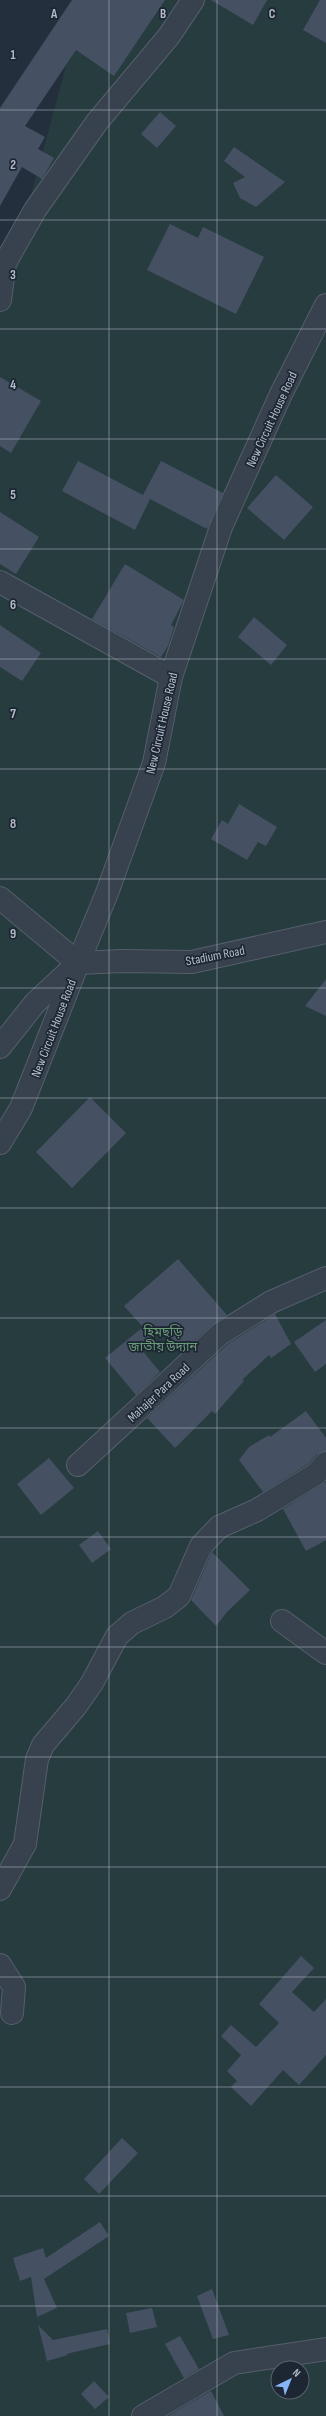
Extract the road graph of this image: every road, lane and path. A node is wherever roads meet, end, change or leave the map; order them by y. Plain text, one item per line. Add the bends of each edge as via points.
1 (193, 0) edge
2 (0, 300) edge
3 (326, 305) edge
4 (0, 582) edge
5 (171, 677) junction
6 (0, 898) edge
7 (326, 932) edge
8 (78, 963) junction
9 (0, 1047) edge
10 (0, 1143) edge
11 (326, 1278) edge
12 (326, 1463) edge
13 (78, 1465) dead end
14 (282, 1621) dead end
15 (326, 1653) edge
16 (0, 1889) edge
17 (0, 1965) edge
18 (12, 2013) dead end
19 (326, 2349) edge
20 (143, 2416) edge

1 - 2 street via 169,36 97,122 35,210 5,263
3 - 5 street, New Circuit House Road via 281,394 221,527
4 - 5 street
5 - 8 street, New Circuit House Road via 154,763 107,893
6 - 8 street
7 - 8 street, Stadium Road via 192,962
8 - 9 street via 35,1003
8 - 10 street, New Circuit House Road via 21,1108
11 - 13 street, Mahajer Para Road via 271,1302 220,1334
12 - 16 street via 316,1474 257,1510 219,1527 201,1546 179,1596 165,1607 132,1623 117,1636 92,1683 43,1745 37,1759 25,1844
14 - 15 street
17 - 18 street via 14,1987
19 - 20 street via 234,2363

